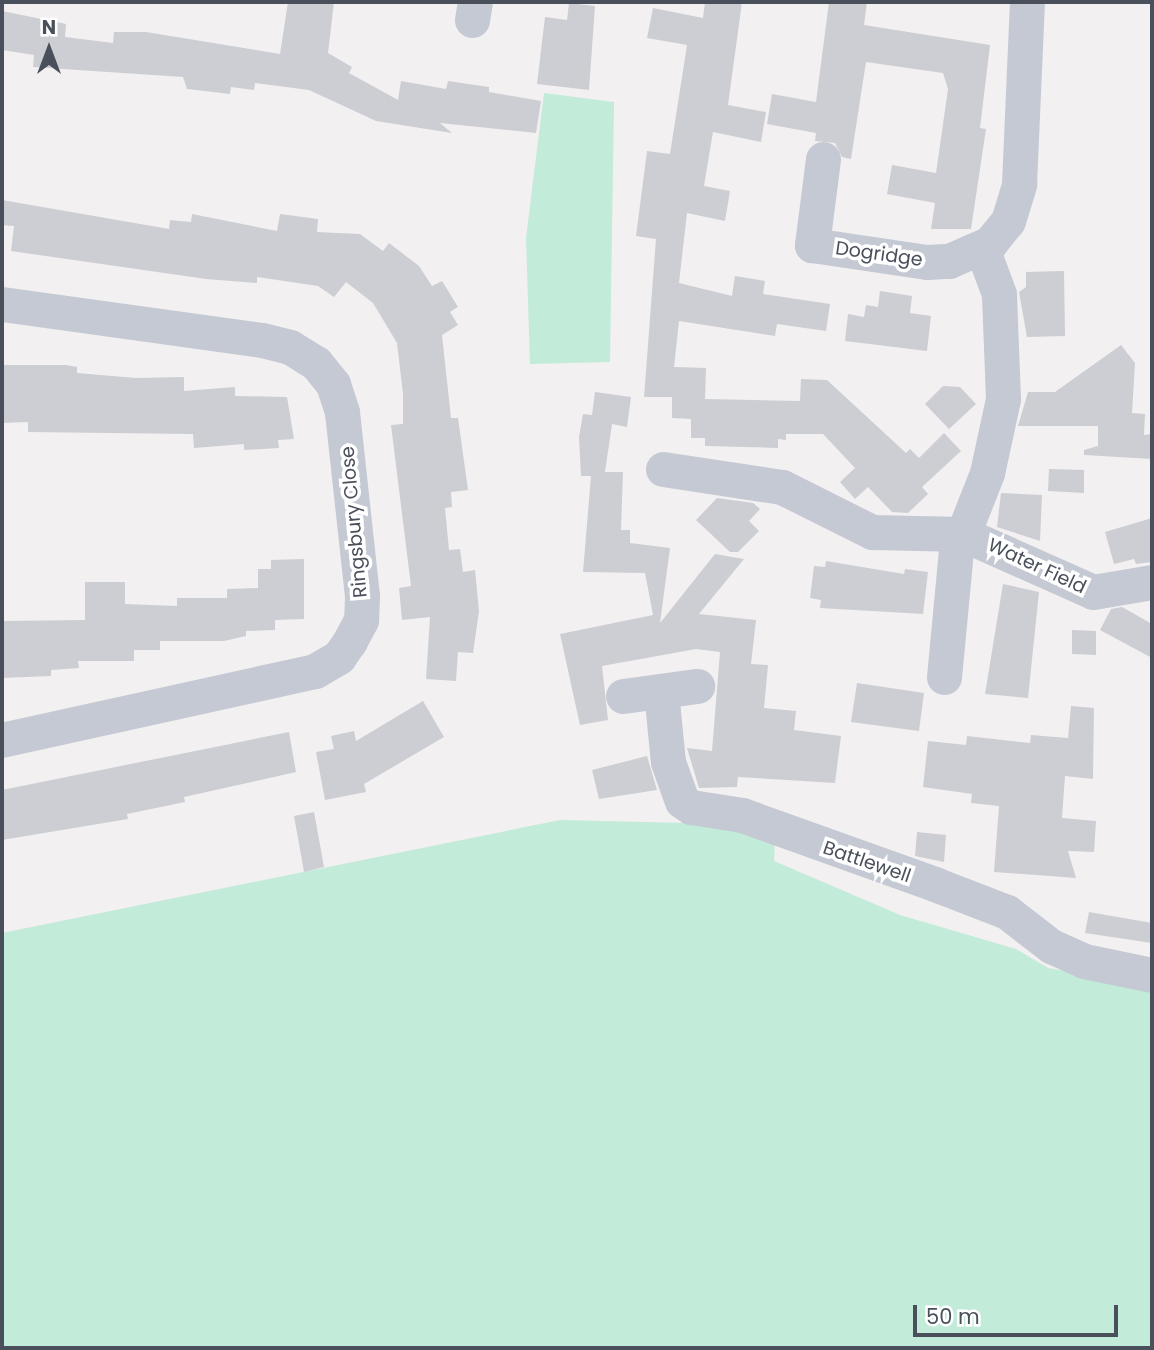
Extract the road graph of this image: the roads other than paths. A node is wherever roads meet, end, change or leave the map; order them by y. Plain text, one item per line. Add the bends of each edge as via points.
1 (1027, 2) edge
2 (823, 159) dead end
3 (982, 248) junction
4 (2, 304) edge
5 (681, 479) dead end
6 (963, 534) junction
7 (1152, 582) edge
8 (944, 677) dead end
9 (697, 685) dead end
10 (661, 691) junction
11 (623, 695) dead end
12 (2, 740) edge
13 (1152, 975) edge

1 - 3 street, Dogridge via 1018,191 1008,221
2 - 3 street, Dogridge via 812,245 927,262 949,261
3 - 6 street via 999,294 1003,399 987,473
4 - 12 street, Ringsbury Close via 262,340 290,346 316,363 333,384 342,412 362,609 339,657 315,671
5 - 6 street via 782,487 858,528
6 - 7 street, Water Field via 1093,592
6 - 8 street via 956,549
9 - 10 street
10 - 11 street
10 - 13 street, Battlewell via 668,762 682,801 691,807 742,815 937,885 1007,912 1051,946 1084,961

